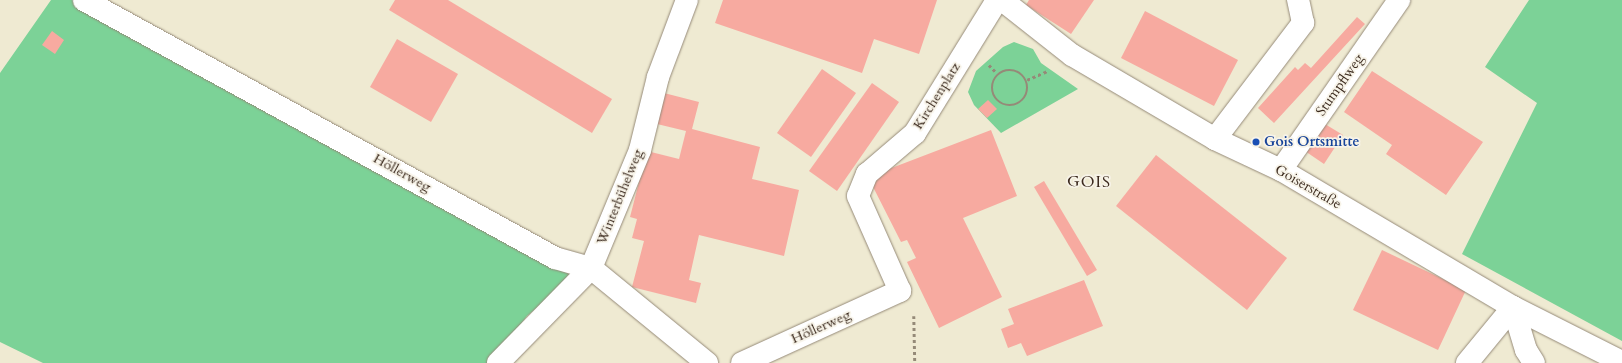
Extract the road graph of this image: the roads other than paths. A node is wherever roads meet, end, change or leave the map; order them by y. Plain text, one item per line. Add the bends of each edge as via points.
1 (84, 0) edge
2 (687, 0) edge
3 (997, 0) edge
4 (1002, 0) edge
5 (1298, 0) edge
6 (1398, 0) edge
7 (1215, 139) junction
8 (1281, 170) junction
9 (591, 268) junction
10 (900, 291) joint
11 (1513, 307) junction
12 (1622, 362) edge
13 (498, 363) edge
14 (707, 363) edge
15 (742, 363) edge
16 (1467, 363) edge
17 (1534, 363) edge

1 - 9 street, Höllerweg via 555,258
2 - 9 street, Winterbühelweg via 658,77 640,150
3 - 10 street, Kirchenplatz via 915,133 867,174 858,196
4 - 7 street, Goiserstraße via 1072,55
5 - 7 street via 1303,23
6 - 8 street, Stumpflweg
7 - 8 street, Goiserstraße
8 - 11 street, Goiserstraße
9 - 13 street, Winterbühelweg
9 - 14 street, Höllerweg
10 - 15 street, Höllerweg
11 - 12 street, Goiserstraße
11 - 16 street
11 - 17 street via 1526,350

